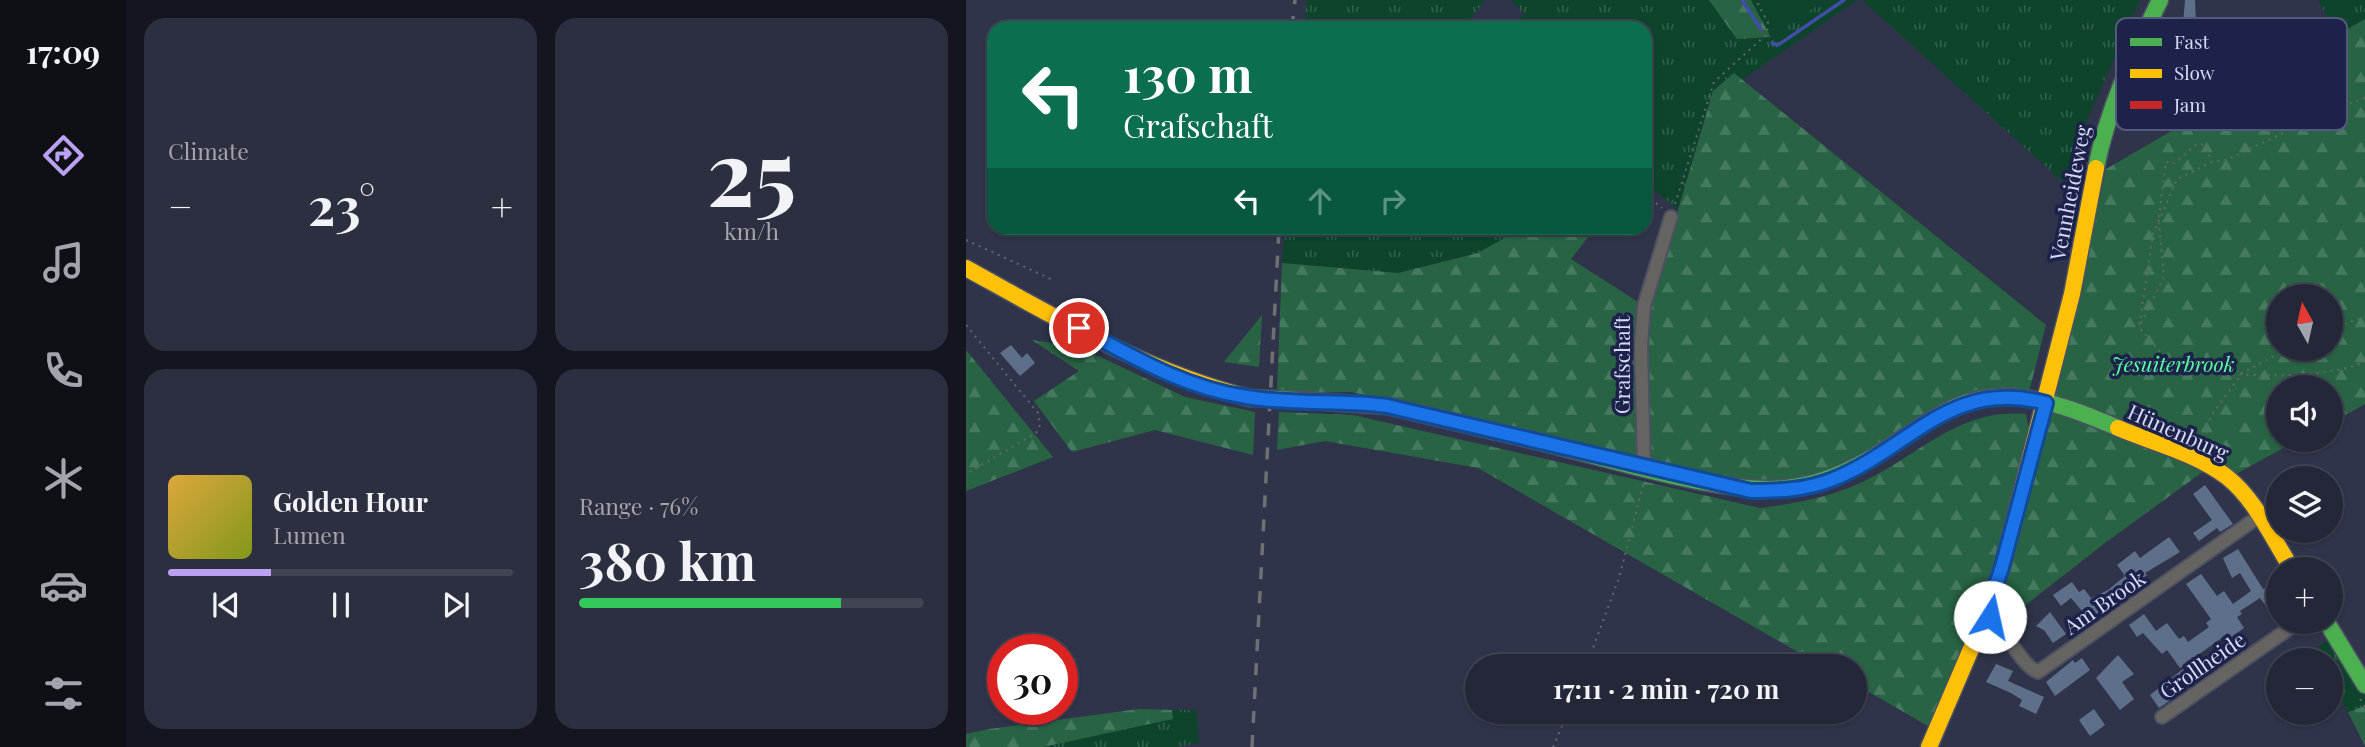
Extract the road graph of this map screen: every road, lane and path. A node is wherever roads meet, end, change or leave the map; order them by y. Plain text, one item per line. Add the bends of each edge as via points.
1 (1756, 0) edge
2 (2160, 0) edge
3 (2151, 18) edge
4 (2116, 93) edge
5 (2365, 99) edge
6 (2347, 105) edge
7 (2289, 130) edge
8 (2212, 162) junction
9 (1652, 200) edge
10 (1671, 218) junction
11 (2159, 221) junction
12 (966, 240) edge
13 (966, 268) edge
14 (1053, 280) dead end
15 (2365, 317) edge
16 (2343, 324) edge
17 (966, 325) edge
18 (2139, 327) junction
19 (2266, 360) edge
20 (2365, 362) edge
21 (2242, 373) junction
22 (2046, 403) junction
23 (2198, 462) junction
24 (1644, 467) junction
25 (966, 474) edge
26 (1644, 490) dead end
27 (2258, 517) junction
28 (2284, 557) edge
29 (1986, 614) junction
30 (2281, 634) edge
31 (2334, 634) edge
32 (1591, 654) edge
33 (2365, 685) edge
34 (2162, 717) dead end
35 (1562, 724) edge
36 (1553, 747) edge
37 (1929, 747) edge

1 - 10 path via 1768,23 1767,34 1714,82
2 - 3 street, Vennheideweg
4 - 22 street, Vennheideweg via 2104,127
5 - 6 path
7 - 8 path via 2227,160
8 - 11 path via 2177,179
8 - 11 path via 2204,145 2197,144 2174,164 2166,162
9 - 10 path
10 - 24 street, Grafschaft via 1644,306
11 - 18 path
11 - 18 path via 2164,277
12 - 14 path
13 - 24 street, bridge via 1185,382 1250,398 1387,406
15 - 16 path
17 - 25 path via 1038,413 1040,425 1036,433
18 - 21 path via 2177,372
19 - 21 path
20 - 21 path via 2347,369
21 - 23 path via 2211,416
22 - 23 street, Hünenburg
22 - 24 street via 2009,396 1971,401 1860,466 1800,488 1751,491
22 - 29 street, Vennheideweg
23 - 27 street, Hünenburg via 2228,478
26 - 32 path
27 - 28 street, Hünenburg
27 - 29 street, Am Brook via 2038,672
29 - 37 street, Vennheideweg
30 - 34 street, Grollheide
31 - 33 street
35 - 36 path

